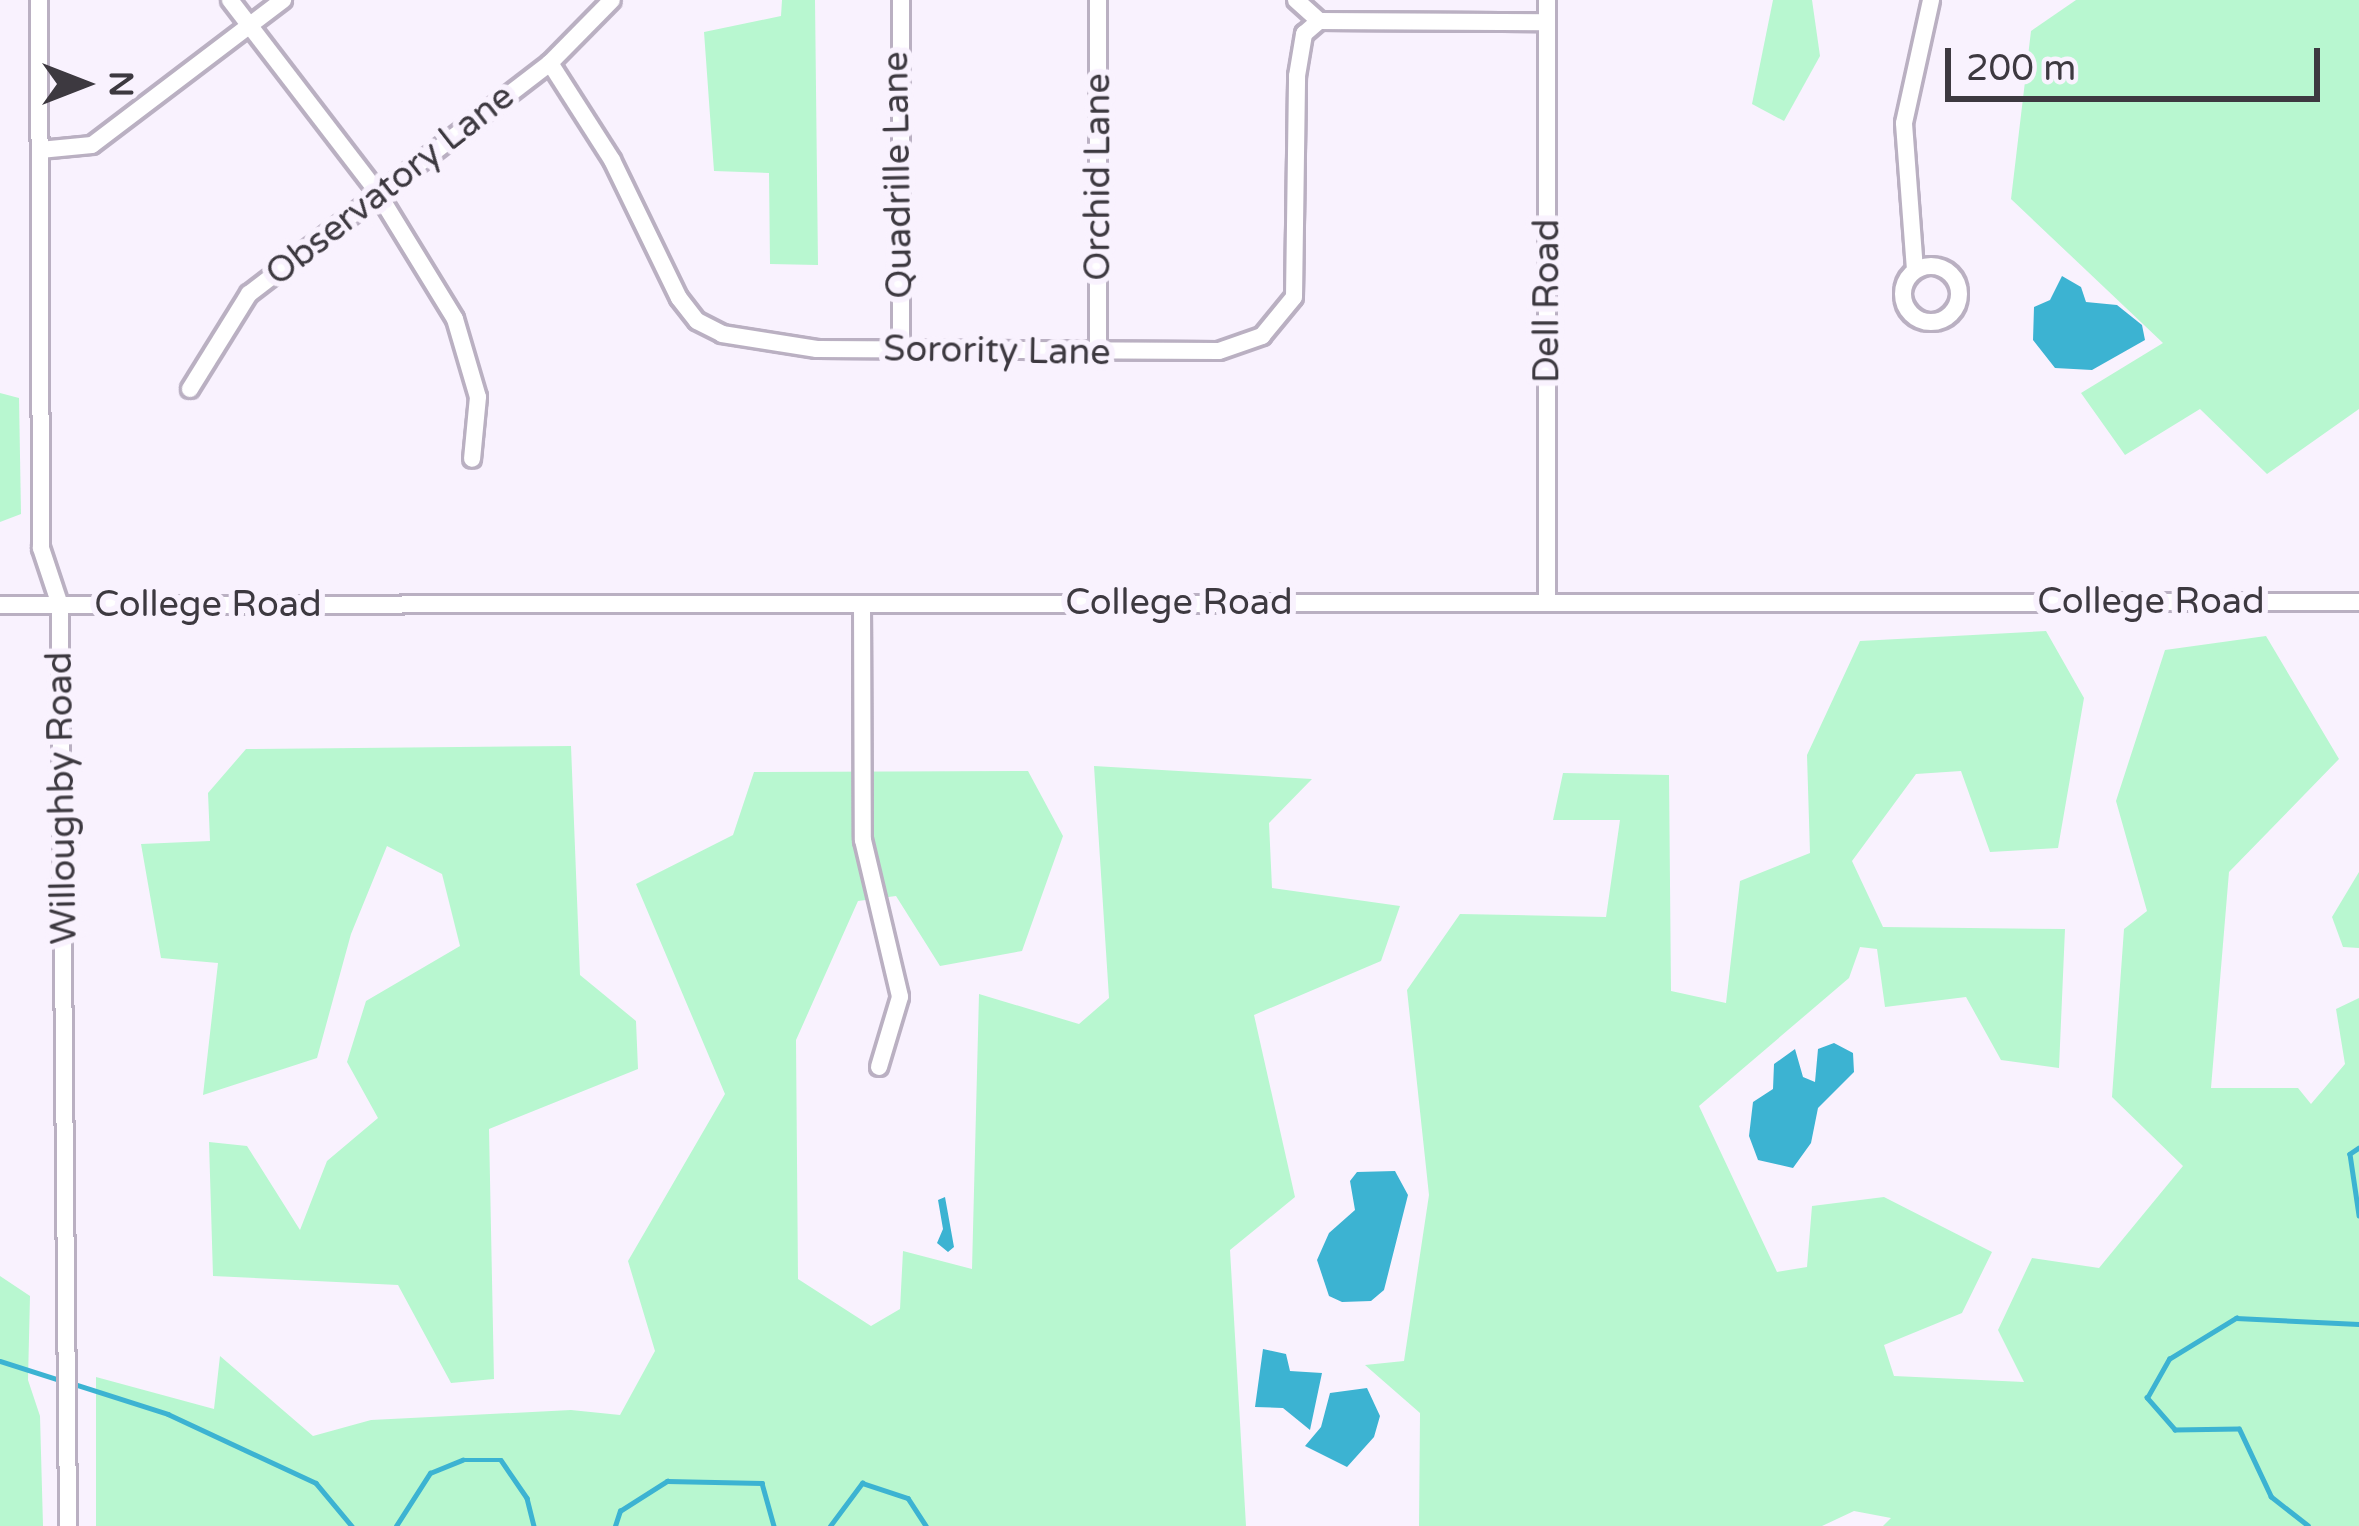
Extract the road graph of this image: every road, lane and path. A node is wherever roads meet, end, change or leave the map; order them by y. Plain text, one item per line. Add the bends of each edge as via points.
1 (39, 0) edge
2 (230, 0) edge
3 (283, 0) edge
4 (612, 0) edge
5 (901, 0) edge
6 (1098, 0) edge
7 (1296, 0) edge
8 (1546, 0) edge
9 (1931, 0) edge
10 (1319, 21) junction
11 (1547, 22) junction
12 (249, 25) junction
13 (550, 63) junction
14 (40, 150) junction
15 (376, 190) junction
16 (1915, 271) dead end
17 (901, 350) junction
18 (1098, 353) junction
19 (190, 389) dead end
20 (472, 459) dead end
21 (1547, 602) junction
22 (2359, 602) edge
23 (862, 604) junction
24 (0, 605) edge
25 (60, 605) junction
26 (879, 1067) dead end
27 (68, 1526) edge

1 - 14 street, Willoughby Road
2 - 12 street
3 - 12 street
4 - 13 street, Observatory Lane
5 - 17 street, Quadrille Lane
6 - 18 street, Orchid Lane
7 - 10 street
8 - 11 street, Dell Road
9 - 16 street via 1904,123
10 - 11 street
10 - 18 street, Sorority Lane via 1299,54 1299,275 1280,321 1219,351
11 - 21 street, Dell Road
12 - 14 street via 92,145
12 - 15 street
13 - 15 street, Observatory Lane
13 - 17 street, Sorority Lane via 697,321 760,344
14 - 25 street, Willoughby Road via 41,548
15 - 19 street, Observatory Lane via 249,295
15 - 20 street via 455,319 475,372
17 - 18 street, Sorority Lane
21 - 22 street, College Road
21 - 23 street, College Road
23 - 25 street, College Road
23 - 26 street via 863,840 900,997
24 - 25 street, College Road
25 - 27 street, Willoughby Road

